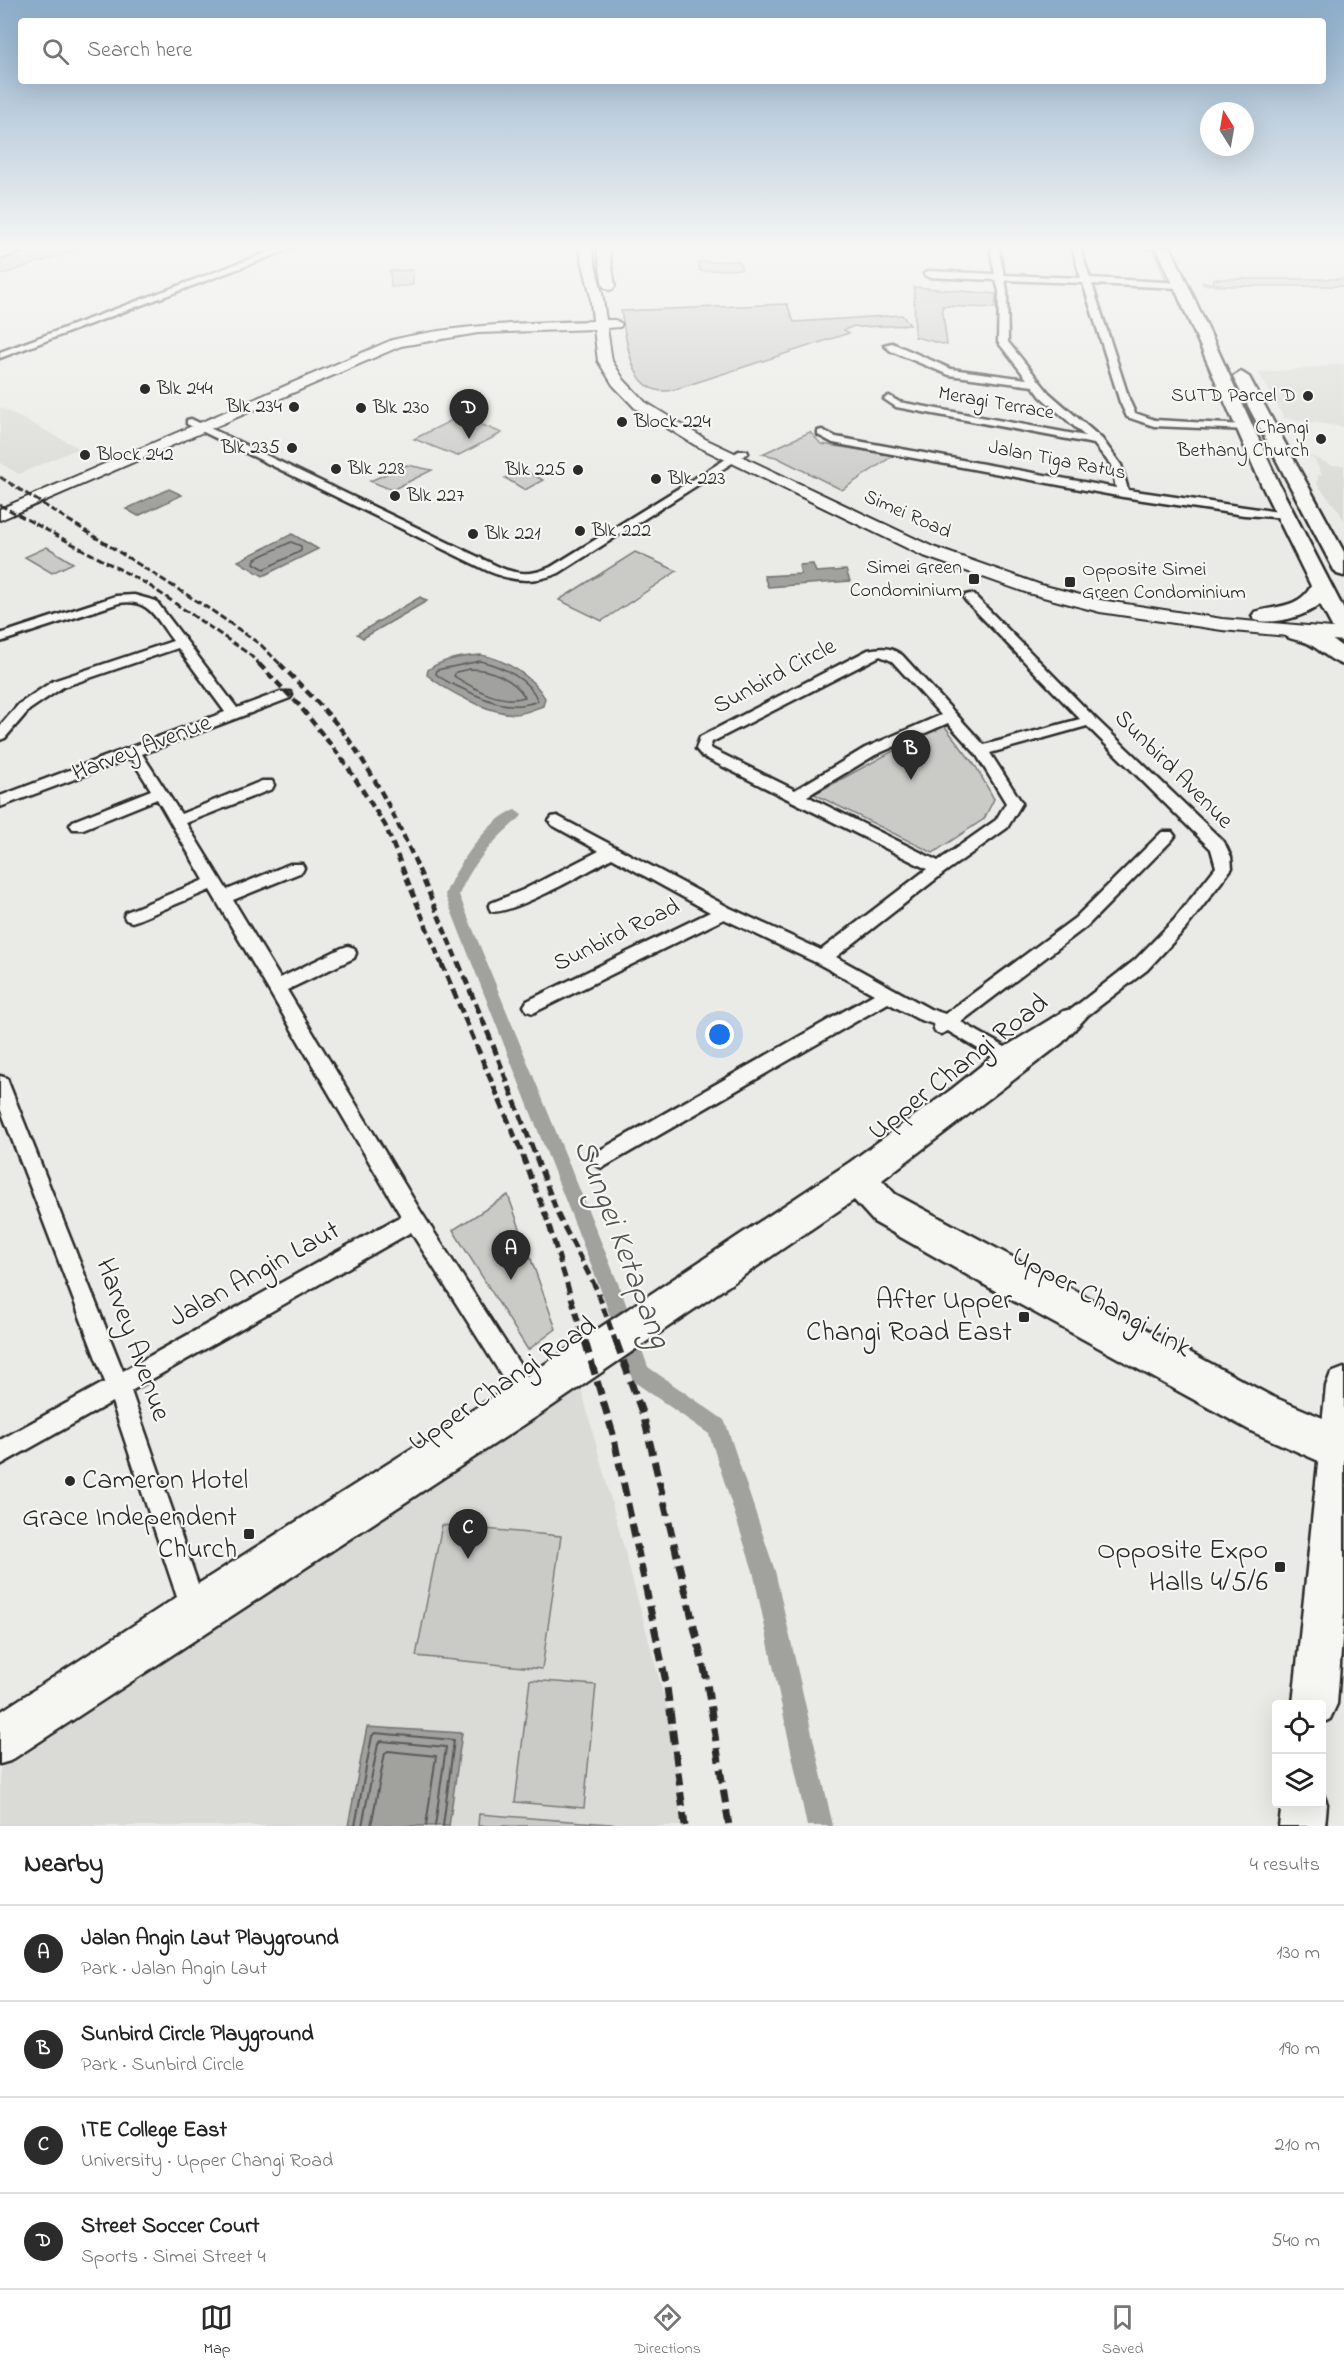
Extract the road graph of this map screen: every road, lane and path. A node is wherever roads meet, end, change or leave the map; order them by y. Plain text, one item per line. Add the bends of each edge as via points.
1 (53, 333) edge
2 (54, 333) edge
3 (449, 333) edge
4 (610, 333) edge
5 (615, 333) edge
6 (1003, 333) edge
7 (1103, 333) edge
8 (1202, 333) edge
9 (617, 339) dead end
10 (889, 345) dead end
11 (0, 353) edge
12 (1223, 380) junction
13 (1034, 383) junction
14 (889, 399) dead end
15 (195, 425) junction
16 (1245, 428) junction
17 (822, 433) dead end
18 (1098, 441) junction
19 (739, 456) junction
20 (1123, 494) junction
21 (0, 506) edge
22 (0, 515) edge
23 (1286, 516) junction
24 (1344, 570) edge
25 (1321, 586) junction
26 (970, 598) dead end
27 (1262, 616) junction
28 (1343, 626) edge
29 (1293, 632) junction
30 (0, 638) edge
31 (182, 642) junction
32 (1344, 658) edge
33 (285, 695) dead end
34 (234, 714) junction
35 (950, 717) junction
36 (1090, 721) junction
37 (0, 735) edge
38 (981, 750) junction
39 (134, 752) junction
40 (267, 785) dead end
41 (160, 792) junction
42 (795, 797) junction
43 (0, 802) edge
44 (177, 821) junction
45 (557, 821) dead end
46 (78, 825) dead end
47 (1167, 836) dead end
48 (613, 851) junction
49 (296, 868) dead end
50 (939, 868) junction
51 (214, 882) junction
52 (223, 898) junction
53 (497, 907) dead end
54 (724, 912) junction
55 (132, 916) dead end
56 (348, 952) dead end
57 (823, 958) junction
58 (276, 988) junction
59 (887, 995) junction
60 (533, 1006) dead end
61 (1082, 1010) joint
62 (941, 1023) junction
63 (1008, 1064) junction
64 (0, 1084) edge
65 (602, 1159) dead end
66 (856, 1178) junction
67 (414, 1219) junction
68 (1344, 1386) edge
69 (118, 1387) junction
70 (529, 1398) junction
71 (1341, 1448) edge
72 (0, 1452) edge
73 (195, 1612) junction
74 (1315, 1700) edge
75 (0, 1728) edge
76 (0, 1752) edge
77 (1304, 1808) edge
78 (1302, 1826) edge

1 - 11 street
2 - 11 street
3 - 15 main road via 420,337 375,351
4 - 19 main road, Simei Road via 612,360 630,380 663,411
5 - 9 main road, Simei Road
6 - 13 street via 1003,342
7 - 16 street via 1131,415 1154,423
8 - 12 main road
10 - 13 street via 949,372
12 - 16 main road
12 - 24 main road via 1238,370
13 - 18 street
14 - 18 street, Meragi Terrace via 896,404
15 - 19 street via 481,563 528,579 562,565
15 - 21 main road
15 - 22 main road
16 - 23 main road
17 - 20 street, Jalan Tiga Ratus via 833,440
18 - 20 street via 1116,465
19 - 27 main road, Simei Road via 937,544 1002,567 1091,592
19 - 29 main road, Simei Road via 923,549 977,569 1098,605 1174,619
20 - 23 street, Jalan Tiga Ratus
23 - 25 main road
25 - 27 main road via 1319,594 1306,606
25 - 28 main road
26 - 36 street, Sunbird Avenue
27 - 28 main road, Simei Road
28 - 29 main road, Simei Road
29 - 32 main road via 1316,639
30 - 31 street via 126,598 152,604
31 - 34 street
31 - 37 street via 58,684 24,707
33 - 34 street, Harvey Avenue
34 - 39 street, Harvey Avenue
35 - 38 street, Sunbird Circle
35 - 42 street via 911,730
35 - 42 street, Sunbird Circle via 897,658 882,650 705,740 703,749 707,753
36 - 38 street, Sunbird Avenue
36 - 61 street, Sunbird Avenue via 1218,846 1224,868 1180,924 1141,964
38 - 50 street, Sunbird Circle via 1014,803 1002,824
39 - 41 street
39 - 43 street, Harvey Avenue
40 - 44 street
41 - 44 street
41 - 46 street
42 - 50 street, Sunbird Circle
44 - 51 street
45 - 48 street, Sunbird Road
47 - 62 street via 1081,922
48 - 53 street
48 - 54 street, Sunbird Road
49 - 52 street
50 - 57 street, Sunbird Circle
51 - 52 street
51 - 55 street
52 - 58 street
54 - 57 street, Sunbird Road
54 - 60 street, Sunbird Road
56 - 58 street
57 - 59 street, Sunbird Road
58 - 67 street
59 - 62 street, Sunbird Road
59 - 65 street
61 - 63 street, Upper Changi Road via 1056,1038
62 - 63 street, Sunbird Road
63 - 66 street, Upper Changi Road via 959,1095
64 - 69 street, Harvey Avenue
66 - 70 street, Upper Changi Road
66 - 71 street, Upper Changi Link via 888,1200
67 - 69 street, Jalan Angin Laut
67 - 70 street
68 - 71 main road
69 - 72 street, Jalan Angin Laut
69 - 73 street, Harvey Avenue
70 - 73 street, Upper Changi Road
71 - 74 main road
73 - 75 street, Upper Changi Road
73 - 76 street, Upper Changi Road
77 - 78 main road

